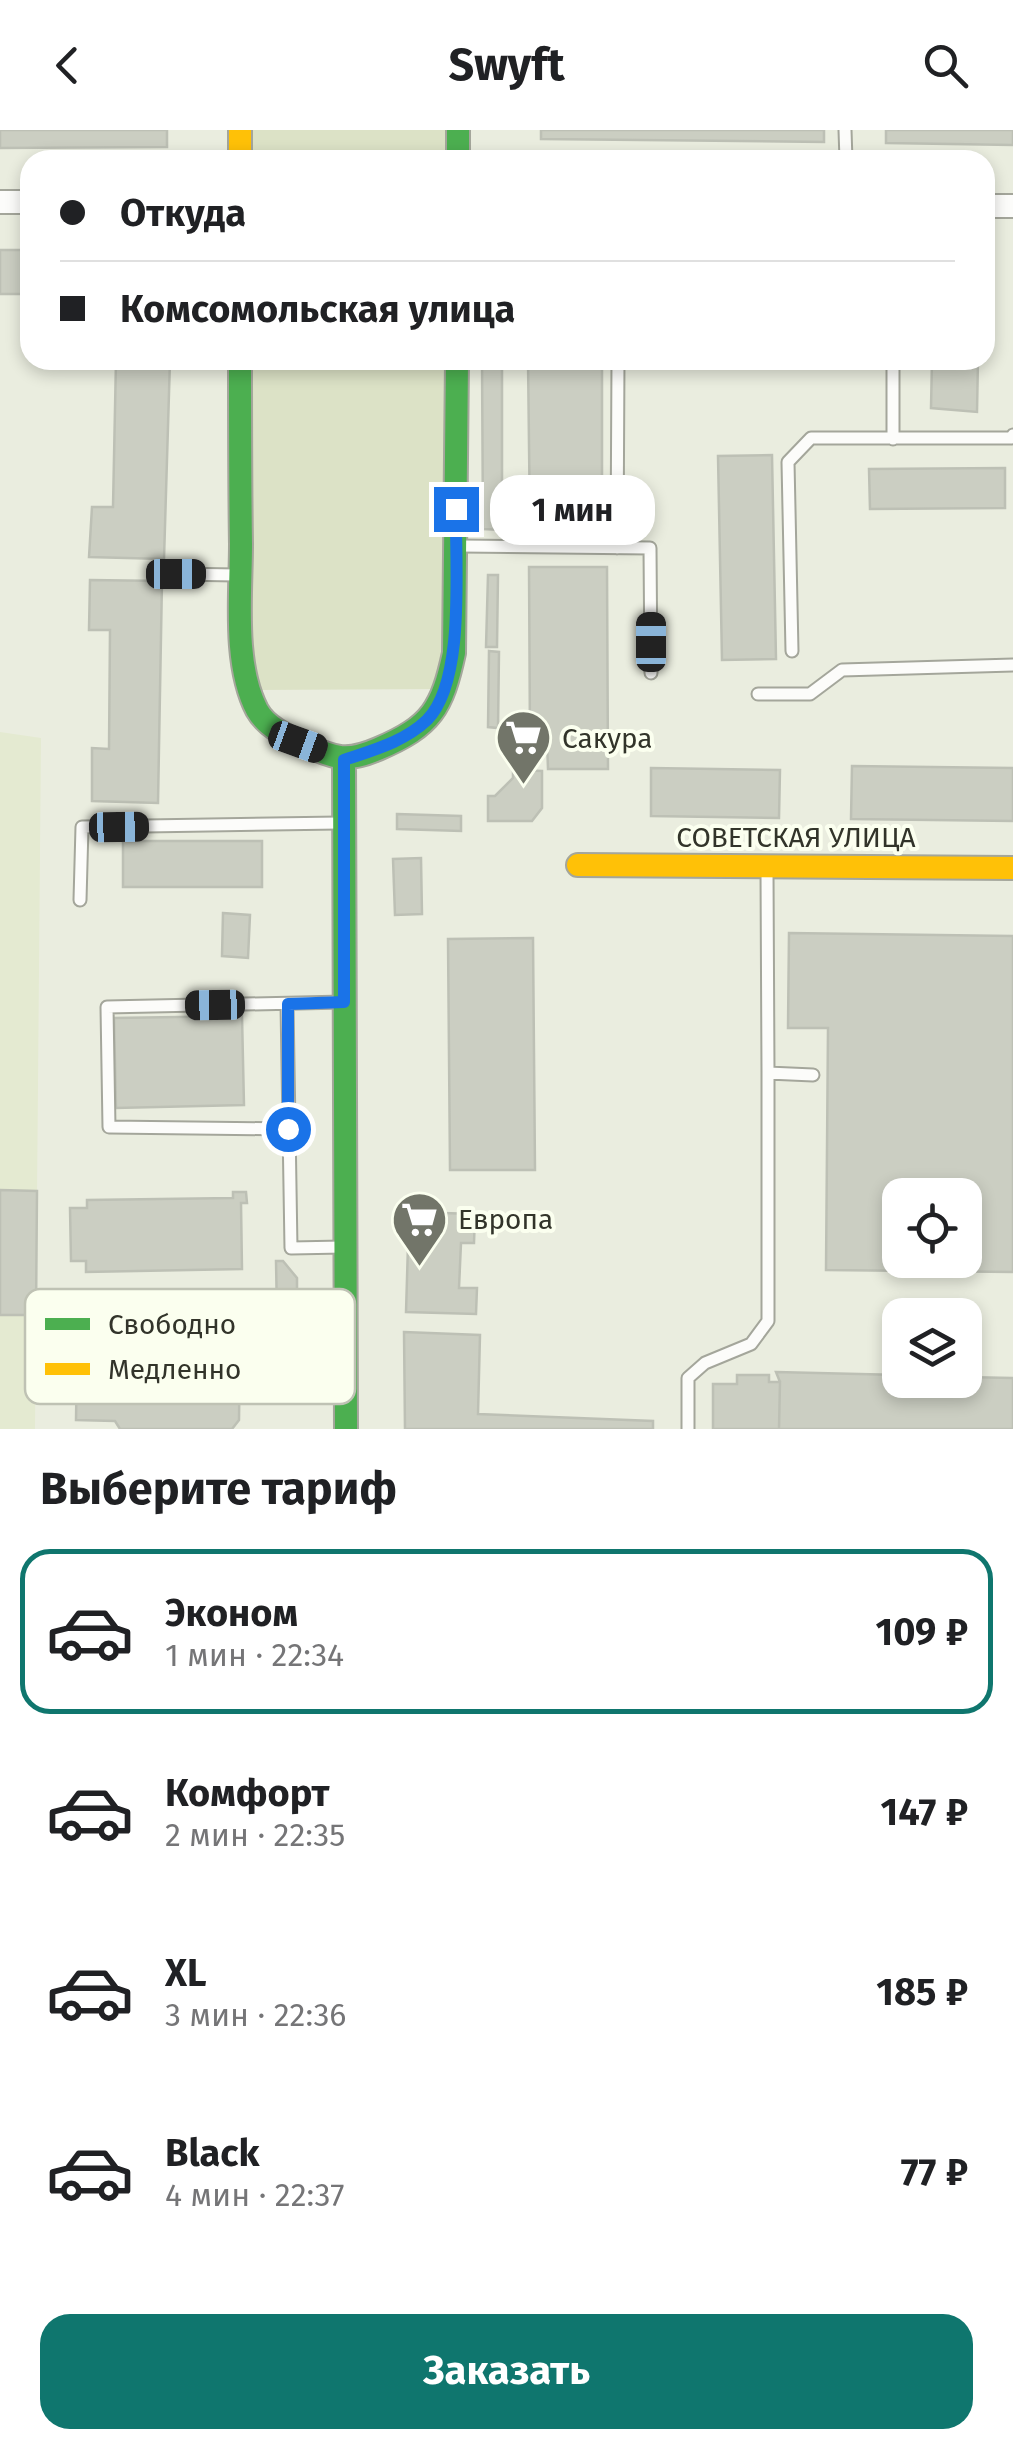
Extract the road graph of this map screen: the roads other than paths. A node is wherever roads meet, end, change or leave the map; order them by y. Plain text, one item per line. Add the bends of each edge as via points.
1 (240, 370) edge
2 (456, 370) edge
3 (618, 370) edge
4 (893, 370) edge
5 (1013, 435) edge
6 (894, 438) junction
7 (455, 546) junction
8 (617, 548) junction
9 (176, 574) dead end
10 (241, 575) junction
11 (792, 652) dead end
12 (1013, 666) edge
13 (651, 673) dead end
14 (758, 694) dead end
15 (344, 760) junction
16 (344, 823) junction
17 (578, 865) dead end
18 (767, 866) junction
19 (1013, 868) edge
20 (80, 900) dead end
21 (344, 1002) junction
22 (288, 1004) junction
23 (768, 1073) junction
24 (813, 1074) dead end
25 (288, 1129) junction
26 (345, 1247) junction
27 (345, 1289) edge
28 (346, 1404) edge
29 (346, 1429) edge
30 (688, 1429) edge

1 - 10 main road
2 - 7 main road
3 - 8 lane
4 - 6 lane
5 - 6 lane
6 - 11 lane via 812,438 788,462
7 - 8 lane
7 - 15 main road via 454,653 446,690 429,718 400,740
8 - 13 lane via 650,548
9 - 10 lane
10 - 15 main road via 241,645 262,718
12 - 14 lane via 842,670 810,694
15 - 16 main road
16 - 20 lane via 82,827
16 - 21 main road
17 - 18 main road, СОВЕТСКАЯ УЛИЦА
18 - 19 main road, СОВЕТСКАЯ УЛИЦА
18 - 23 lane
21 - 22 lane
21 - 26 main road
22 - 25 lane
22 - 25 lane via 107,1007 109,1127
23 - 24 lane
23 - 30 lane via 768,1321 750,1344 688,1378
25 - 26 lane via 291,1248
26 - 27 main road
28 - 29 main road

